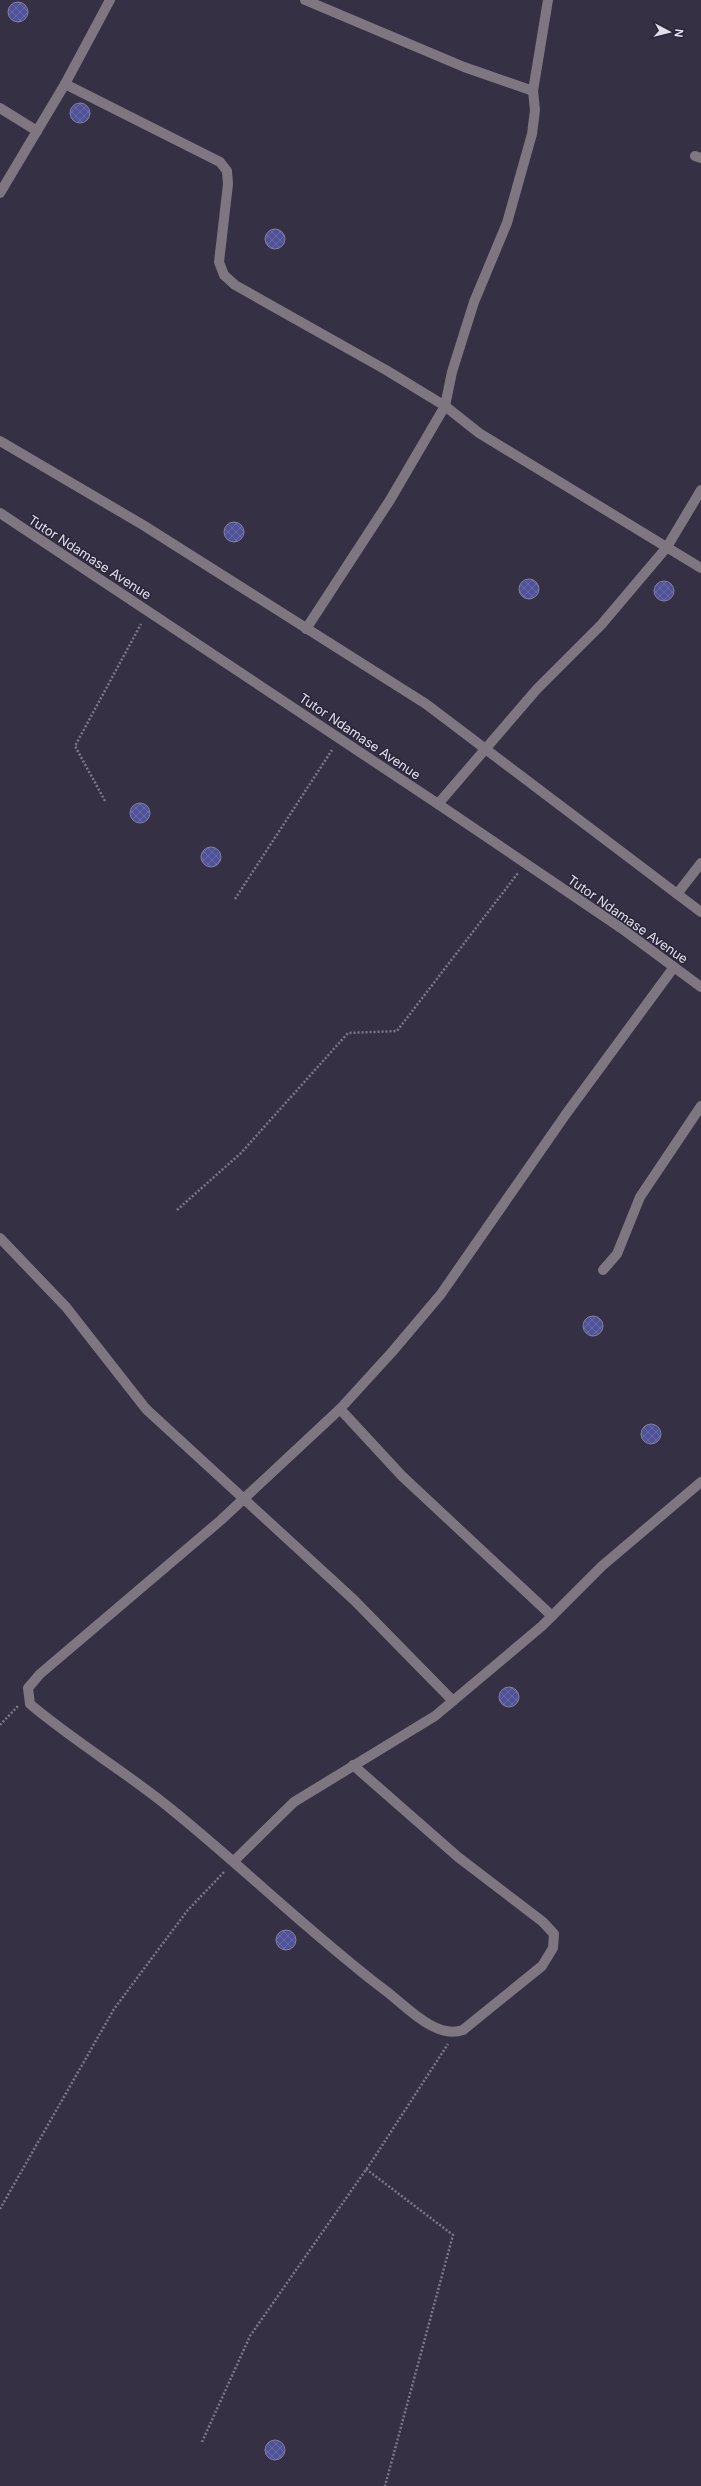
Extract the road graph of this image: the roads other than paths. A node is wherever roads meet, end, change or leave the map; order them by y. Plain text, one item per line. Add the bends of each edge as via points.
1 (110, 0) edge
2 (305, 0) edge
3 (548, 0) edge
4 (65, 84) junction
5 (533, 91) junction
6 (0, 108) edge
7 (37, 131) junction
8 (0, 194) edge
9 (445, 406) junction
10 (0, 441) edge
11 (701, 490) edge
12 (0, 513) edge
13 (667, 547) junction
14 (701, 568) edge
15 (306, 628) junction
16 (486, 748) junction
17 (438, 804) junction
18 (701, 863) edge
19 (677, 894) junction
20 (701, 912) edge
21 (674, 967) junction
22 (701, 987) edge
23 (701, 1106) edge
24 (0, 1238) edge
25 (603, 1270) dead end
26 (340, 1409) junction
27 (701, 1482) edge
28 (243, 1499) junction
29 (552, 1616) junction
30 (453, 1701) junction
31 (353, 1765) junction
32 (235, 1860) junction

1 - 4 street
2 - 5 street via 464,67
3 - 5 street
4 - 7 street
4 - 9 street via 220,162 227,171 228,184 219,262 224,275 235,285
5 - 9 street via 535,110 532,134 507,223 474,302 452,372
6 - 7 street
7 - 8 street
9 - 13 street via 479,433
9 - 15 street via 390,500
10 - 15 street via 143,525
11 - 13 street
12 - 17 street, Tutor Ndamase Avenue
13 - 14 street
13 - 16 street via 601,625 537,689
15 - 16 street via 426,704
16 - 17 street
16 - 19 street
17 - 21 street, Tutor Ndamase Avenue
18 - 19 street
19 - 20 street
21 - 22 street, Tutor Ndamase Avenue
21 - 26 street via 566,1114 441,1294
23 - 25 street via 640,1197 617,1254
24 - 28 street via 66,1307 146,1409
26 - 28 street
26 - 29 street via 402,1476
27 - 29 street via 602,1566
28 - 30 street via 354,1600
28 - 32 street via 40,1674 31,1683 28,1696 30,1704 45,1717 145,1787
29 - 30 street
30 - 31 street via 435,1716
31 - 32 street via 294,1802
31 - 32 street via 458,1857 543,1922 554,1934 553,1948 542,1966 476,2021 455,2033 438,2029 428,2023 361,1972 281,1904

